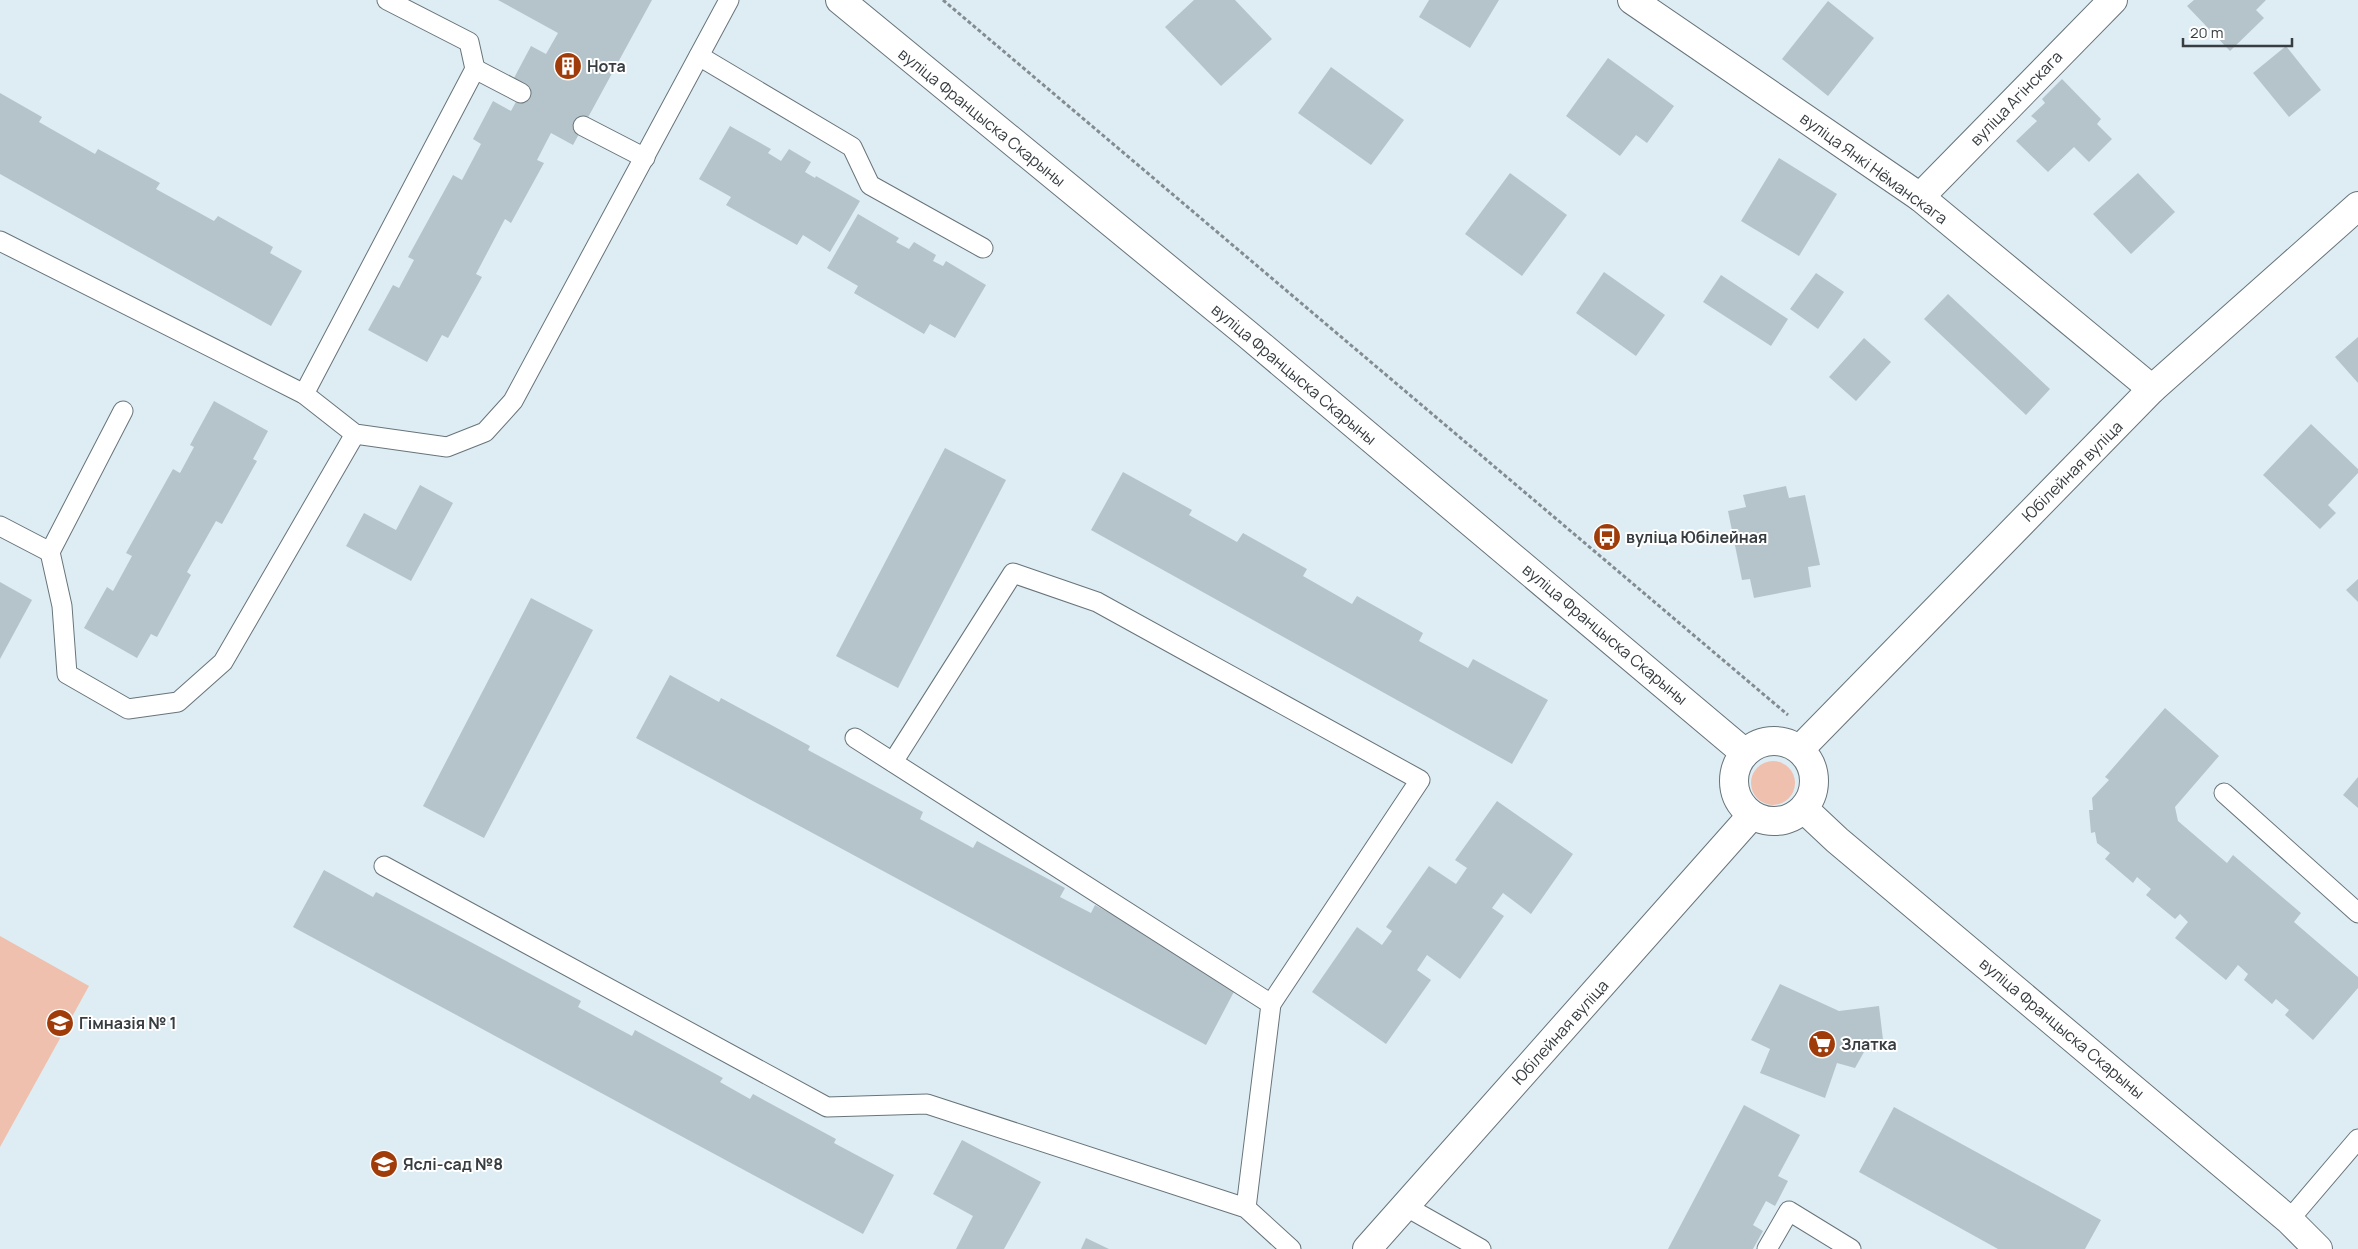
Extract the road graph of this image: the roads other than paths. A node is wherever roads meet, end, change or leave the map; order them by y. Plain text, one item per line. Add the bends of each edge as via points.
1 (386, 0) edge
2 (729, 0) edge
3 (840, 0) edge
4 (1632, 0) edge
5 (2113, 0) edge
6 (699, 56) junction
7 (475, 69) junction
8 (521, 93) dead end
9 (583, 126) dead end
10 (645, 158) junction
11 (1920, 197) junction
12 (2358, 206) edge
13 (0, 241) edge
14 (983, 248) dead end
15 (2152, 389) junction
16 (304, 394) junction
17 (123, 411) dead end
18 (355, 434) junction
19 (0, 526) edge
20 (50, 552) junction
21 (855, 738) dead end
22 (1806, 742) junction
23 (1745, 753) junction
24 (893, 762) junction
25 (2224, 793) dead end
26 (1804, 809) junction
27 (1752, 815) junction
28 (384, 866) dead end
29 (2358, 913) edge
30 (1271, 1004) junction
31 (2358, 1139) edge
32 (1405, 1206) junction
33 (1246, 1208) junction
34 (2289, 1220) junction
35 (1291, 1249) edge
36 (1367, 1249) edge
37 (1481, 1249) edge
38 (1767, 1249) edge
39 (1851, 1249) edge
40 (2318, 1249) edge

1 - 7 lane via 469,42
2 - 6 lane
3 - 23 street, вуліца Францыска Скарыны via 1247,334
4 - 11 street, вуліца Янкі Нёманскага
5 - 11 street, вуліца Агінскага
6 - 10 lane
6 - 14 lane via 852,147 870,185
7 - 8 lane
7 - 16 lane
9 - 10 lane
10 - 18 lane via 513,401 485,432 447,447
11 - 15 street, вуліца Янкі Нёманскага
12 - 15 street, Юбілейная вуліца
13 - 16 lane
15 - 22 street, Юбілейная вуліца
16 - 18 lane
17 - 20 lane
18 - 20 lane via 223,662 178,702 128,709 66,674 62,606
19 - 20 lane
21 - 24 lane
22 - 23 street via 1773,740 1760,743
22 - 26 street via 1815,787
23 - 27 street via 1734,775 1734,789
24 - 30 lane
24 - 30 lane via 1013,573 1097,602 1420,780
25 - 29 lane
26 - 27 street via 1789,819 1775,822
26 - 34 street, вуліца Францыска Скарыны via 1836,840
27 - 32 street, Юбілейная вуліца
28 - 33 lane via 827,1107 927,1104
30 - 33 lane
31 - 34 lane
32 - 36 street, Юбілейная вуліца
32 - 37 lane
33 - 35 lane
34 - 40 street, вуліца Францыска Скарыны
38 - 39 lane via 1789,1211

